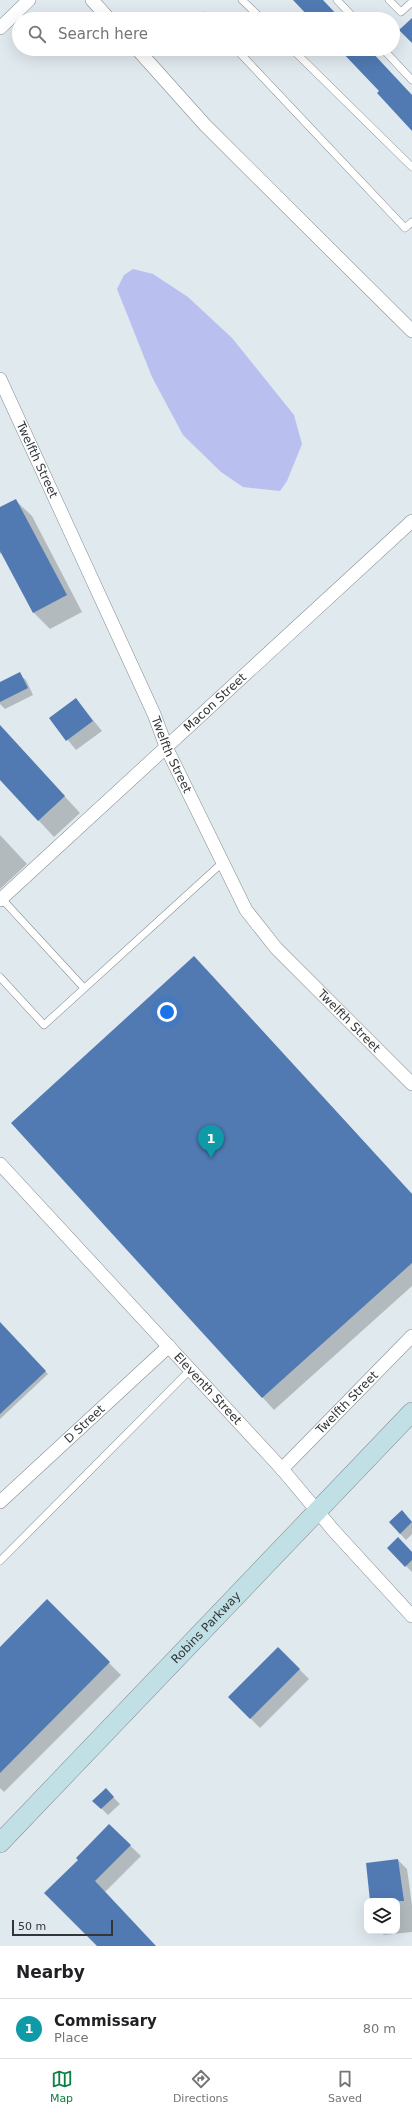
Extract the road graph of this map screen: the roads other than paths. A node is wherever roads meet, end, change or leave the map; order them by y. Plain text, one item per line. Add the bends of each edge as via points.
1 (29, 0) edge
2 (92, 0) edge
3 (242, 0) edge
4 (337, 0) edge
5 (389, 0) edge
6 (412, 2) edge
7 (17, 12) edge
8 (103, 12) edge
9 (255, 12) edge
10 (348, 12) edge
11 (12, 16) edge
12 (0, 28) edge
13 (143, 56) edge
14 (243, 56) edge
15 (299, 56) edge
16 (390, 56) edge
17 (412, 80) edge
18 (412, 167) edge
19 (412, 222) edge
20 (412, 331) edge
21 (0, 379) edge
22 (412, 521) edge
23 (167, 749) junction
24 (222, 863) junction
25 (1, 900) edge
26 (0, 977) edge
27 (84, 988) junction
28 (412, 1084) edge
29 (0, 1164) edge
30 (412, 1336) edge
31 (168, 1346) junction
32 (190, 1370) junction
33 (412, 1412) edge
34 (282, 1469) junction
35 (0, 1502) edge
36 (318, 1510) junction
37 (0, 1561) edge
38 (412, 1616) edge
39 (0, 1843) edge

1 - 7 street
2 - 8 street
3 - 9 lane
4 - 10 lane
5 - 6 lane via 401,12
11 - 12 street
13 - 20 street via 205,125
14 - 19 lane via 405,228
15 - 18 lane
16 - 17 lane
21 - 23 street, Twelfth Street via 154,714
22 - 23 street, Macon Street
23 - 24 street, Twelfth Street
23 - 25 street, Macon Street
24 - 27 lane
24 - 28 street, Twelfth Street via 246,910 276,948
25 - 27 lane
26 - 27 lane via 44,1025
29 - 31 street, Eleventh Street
30 - 34 street, Twelfth Street
31 - 32 street, Eleventh Street
31 - 35 street, D Street
32 - 34 street, Eleventh Street
32 - 37 lane
33 - 36 street, Robins Parkway
34 - 36 street, Eleventh Street
36 - 38 street, Eleventh Street
36 - 39 street, Robins Parkway

